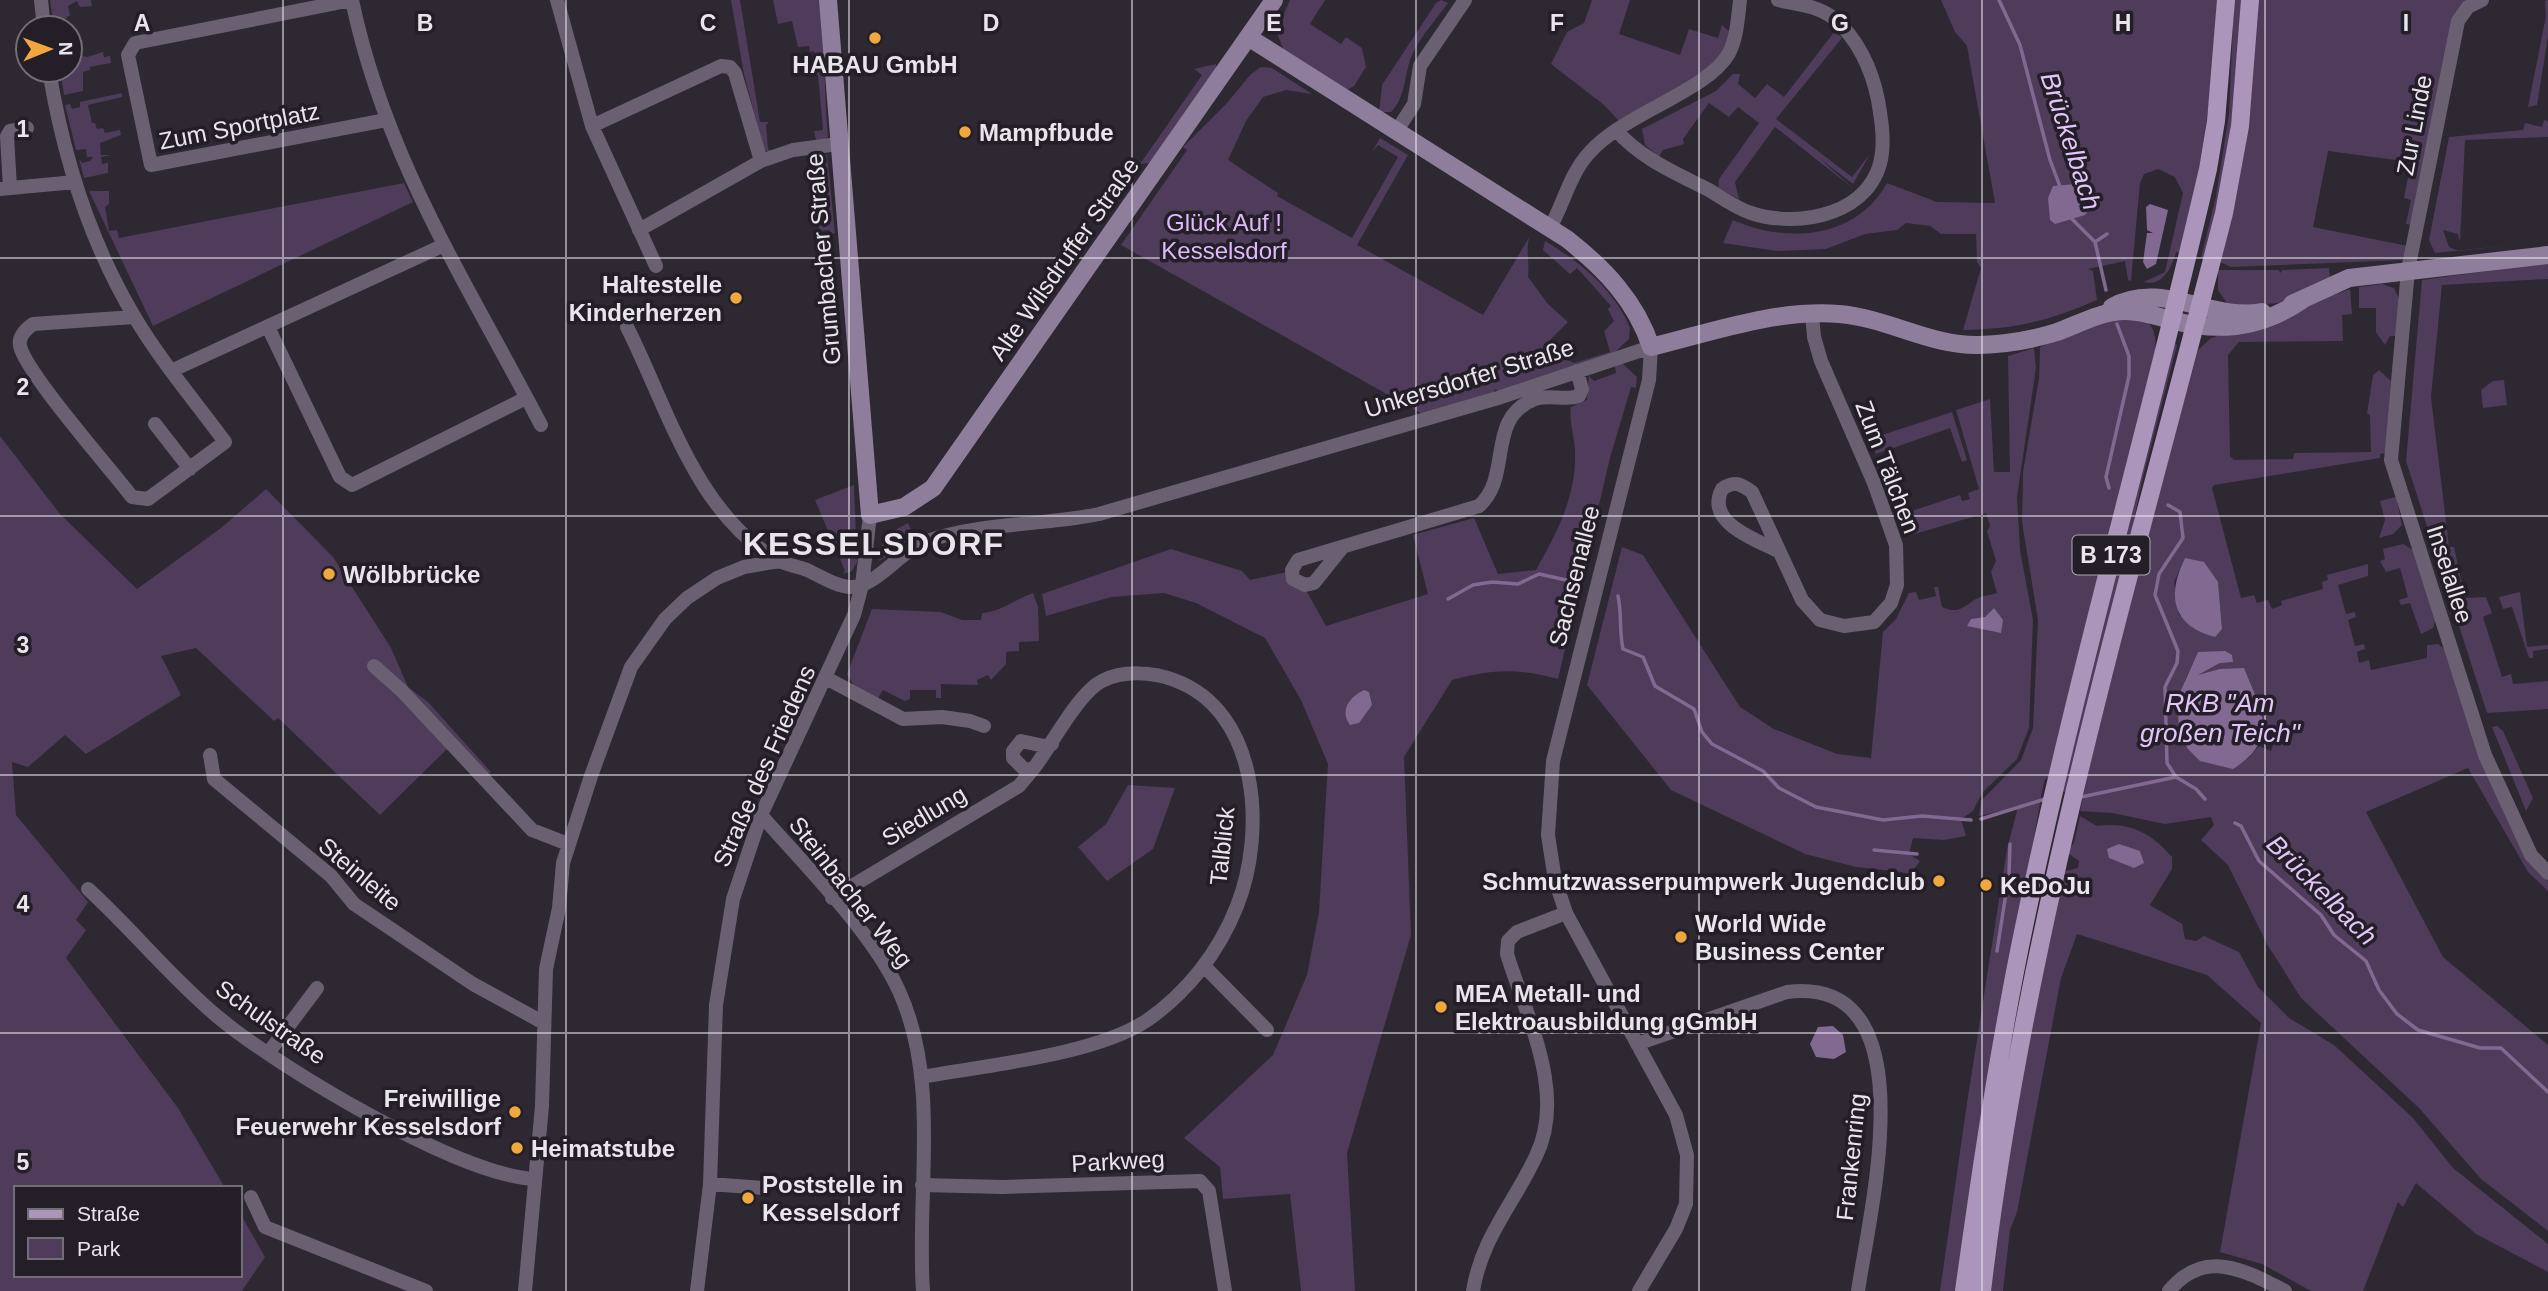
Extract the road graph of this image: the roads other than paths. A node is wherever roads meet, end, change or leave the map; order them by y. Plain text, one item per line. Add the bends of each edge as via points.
1 (352, 0) edge
2 (557, 0) edge
3 (828, 0) edge
4 (1274, 0) edge
5 (1465, 0) edge
6 (1740, 0) edge
7 (1778, 0) edge
8 (2226, 0) edge
9 (2250, 0) edge
10 (2482, 0) edge
11 (1248, 37) junction
12 (51, 84) edge
13 (386, 120) junction
14 (592, 126) junction
15 (27, 128) dead end
16 (1616, 130) junction
17 (1396, 132) junction
18 (838, 144) junction
19 (761, 160) junction
20 (75, 182) junction
21 (5, 188) edge
22 (1550, 228) junction
23 (639, 230) junction
24 (444, 245) junction
25 (2548, 255) edge
26 (656, 266) dead end
27 (2408, 270) junction
28 (2177, 299) junction
29 (2302, 300) junction
30 (2201, 305) junction
31 (1812, 314) junction
32 (2102, 315) junction
33 (134, 317) junction
34 (2171, 320) junction
35 (2195, 326) junction
36 (268, 327) junction
37 (627, 327) dead end
38 (1651, 347) junction
39 (173, 370) junction
40 (1577, 371) junction
41 (526, 398) junction
42 (155, 424) dead end
43 (541, 425) dead end
44 (190, 468) junction
45 (870, 514) junction
46 (1342, 548) dead end
47 (1776, 550) junction
48 (779, 561) junction
49 (862, 585) junction
50 (374, 666) dead end
51 (827, 678) junction
52 (984, 726) dead end
53 (1052, 744) junction
54 (210, 755) dead end
55 (1034, 768) junction
56 (761, 815) junction
57 (2056, 826) junction
58 (568, 844) junction
59 (2548, 873) edge
60 (88, 889) dead end
61 (832, 898) junction
62 (1566, 913) junction
63 (1204, 966) junction
64 (317, 988) dead end
65 (544, 1023) junction
66 (1267, 1030) dead end
67 (1637, 1044) junction
68 (269, 1052) junction
69 (921, 1077) junction
70 (534, 1179) junction
71 (710, 1184) junction
72 (922, 1185) junction
73 (763, 1188) dead end
74 (251, 1197) dead end
75 (426, 1291) edge
76 (525, 1291) edge
77 (697, 1291) edge
78 (923, 1291) edge
79 (1225, 1291) edge
80 (1473, 1291) edge
81 (1639, 1291) edge
82 (1858, 1291) edge
83 (1964, 1291) edge
84 (1982, 1291) edge
85 (2169, 1291) edge
86 (2285, 1291) edge

1 - 13 street, Zum Sportplatz
1 - 13 street, Zum Sportplatz via 135,43 128,55 151,165
2 - 14 street
3 - 18 street, Grumbacher Straße
4 - 11 street, Alte Wilsdruffer Straße
5 - 17 street via 1429,48 1420,66 1414,104
6 - 16 street via 1730,51 1720,66
7 - 16 street via 1832,16 1847,30 1873,79 1882,123 1882,154 1877,171 1857,198 1823,216 1799,219 1749,212 1632,149
8 - 28 main road, B 173 via 2210,157
9 - 30 main road, B 173 via 2240,126
10 - 27 street, Zur Linde via 2468,7 2458,21
11 - 17 street, Sachsenallee
11 - 45 street, Alte Wilsdruffer Straße via 933,488 904,507
12 - 20 street
13 - 24 street, Zum Sportplatz via 416,195
14 - 19 street via 713,69 730,68
14 - 23 street
15 - 21 street via 10,131 7,136
16 - 22 street via 1590,152
17 - 22 street, Sachsenallee
18 - 19 street via 793,149
18 - 45 street, Grumbacher Straße
19 - 23 street
20 - 21 street
20 - 33 street
22 - 38 street, Sachsenallee via 1592,258 1615,283 1644,326
23 - 26 street
24 - 36 street
24 - 41 street, Zum Sportplatz
25 - 27 street, Unkersdorfer Straße
27 - 29 street, Unkersdorfer Straße via 2349,278
27 - 59 street, Inselallee via 2390,444 2394,476 2485,755 2531,855
28 - 30 street, Unkersdorfer Straße
28 - 32 street, Unkersdorfer Straße via 2136,298
28 - 34 main road, B 173
29 - 30 street, Unkersdorfer Straße via 2251,314
29 - 35 street, Unkersdorfer Straße via 2269,320 2231,327
30 - 35 main road, B 173
31 - 32 street, Unkersdorfer Straße via 1868,318 1952,345 2033,340
31 - 38 street, Unkersdorfer Straße
31 - 47 street, Zum Tälchen via 1821,361 1896,545 1897,585 1891,603 1874,622 1844,626 1820,620 1801,600
32 - 34 street, Unkersdorfer Straße via 2134,312
33 - 39 street
33 - 44 street via 33,324 21,336 20,347 34,372 132,497 148,499
34 - 35 street, Unkersdorfer Straße
34 - 57 main road, B 173 via 2055,792
35 - 57 main road, B 173 via 2073,791
36 - 39 street
36 - 41 street via 340,477 352,485
37 - 48 street via 685,450 721,509
38 - 40 street, Unkersdorfer Straße
38 - 62 street, Sachsenallee via 1649,380 1552,771 1548,835
39 - 44 street via 225,442
40 - 46 street via 1582,389 1579,396 1535,400 1509,420 1501,439 1496,482 1479,506
40 - 49 street, Unkersdorfer Straße via 1099,514 1010,523 925,542
41 - 43 street, Zum Sportplatz
42 - 44 street
45 - 49 street, Straße des Friedens
47 - 47 street, Zum Tälchen via 1752,492 1740,484 1722,489 1719,505 1734,529
48 - 49 street via 850,587
48 - 58 street via 717,578 687,598 645,644 631,667
49 - 51 street, Straße des Friedens
50 - 58 street via 532,830
51 - 52 street via 903,719 942,717
51 - 56 street, Straße des Friedens
53 - 55 street, Talblick
53 - 55 street via 1025,741 1016,745 1013,758 1025,770
53 - 63 street, Talblick via 1089,690 1101,681 1126,675 1149,673 1195,688 1228,723 1244,760 1252,828 1244,888
54 - 65 street, Steinleite via 214,779 331,876 354,904 473,984
55 - 61 street, Siedlung via 1019,786
56 - 61 street, Steinbacher Weg
56 - 71 street, Straße des Friedens via 733,899 720,977
57 - 83 main road, B 173 via 2004,1029
57 - 84 main road, B 173
58 - 65 street via 546,969
60 - 68 street, Schulstraße via 220,1019
61 - 69 street, Steinbacher Weg via 884,963 899,990
62 - 67 street, Sachsenallee
62 - 80 street via 1517,932 1508,941 1507,954 1544,1073 1547,1121 1536,1157 1482,1251
63 - 66 street
63 - 69 street, Talblick via 1176,997 1135,1027 1055,1053
64 - 68 street
65 - 70 street
67 - 81 street, Sachsenallee via 1682,1132 1689,1179 1676,1229
67 - 82 street, Frankenring via 1787,992 1809,989 1832,995 1852,1009 1875,1058 1883,1107
68 - 70 street, Schulstraße via 433,1147 506,1174
69 - 72 street, Steinbacher Weg
70 - 76 street
71 - 73 street
71 - 77 street, Straße des Friedens
72 - 78 street, Steinbacher Weg
72 - 79 street, Parkweg via 1042,1187 1200,1181 1209,1191
74 - 75 street via 265,1227
85 - 86 street via 2200,1268 2228,1265

